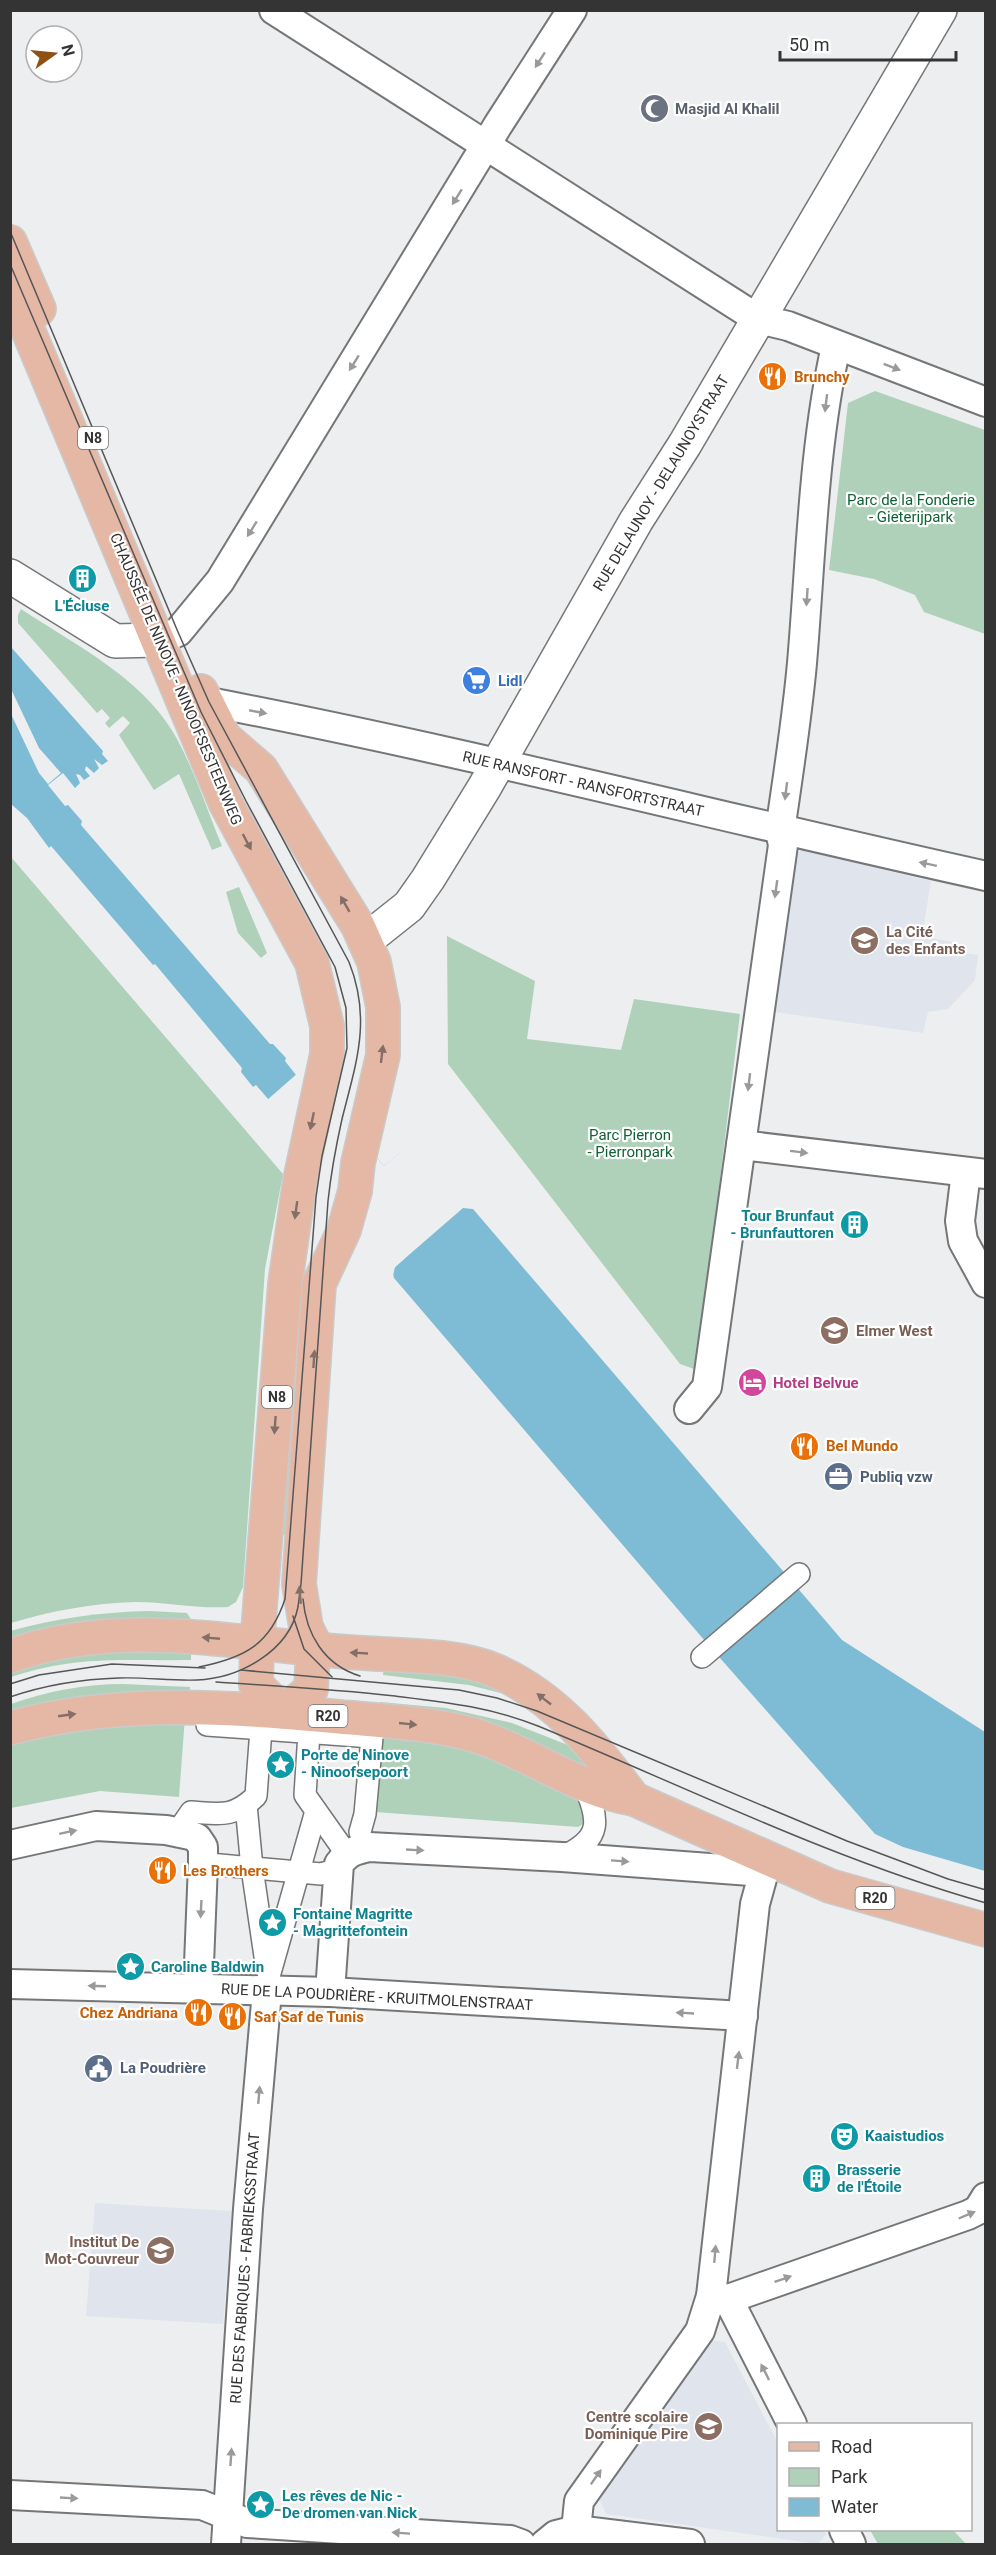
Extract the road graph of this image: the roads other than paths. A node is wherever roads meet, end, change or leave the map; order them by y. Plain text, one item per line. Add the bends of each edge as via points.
1 (274, 10) edge
2 (572, 10) edge
3 (940, 10) edge
4 (486, 146) junction
5 (10, 242) edge
6 (10, 287) edge
7 (758, 319) junction
8 (836, 346) junction
9 (986, 402) edge
10 (10, 576) edge
11 (167, 637) junction
12 (193, 697) junction
13 (497, 764) junction
14 (780, 831) junction
15 (985, 876) edge
16 (365, 941) junction
17 (741, 1145) junction
18 (976, 1173) edge
19 (986, 1282) edge
20 (689, 1409) dead end
21 (795, 1577) dead end
22 (312, 1642) junction
23 (258, 1643) junction
24 (707, 1652) dead end
25 (10, 1656) edge
26 (203, 1723) dead end
27 (284, 1725) junction
28 (10, 1728) edge
29 (583, 1782) junction
30 (633, 1799) junction
31 (246, 1805) junction
32 (316, 1811) junction
33 (186, 1830) junction
34 (357, 1842) junction
35 (10, 1845) edge
36 (562, 1857) junction
37 (209, 1864) dead end
38 (766, 1864) junction
39 (252, 1868) junction
40 (332, 1871) dead end
41 (298, 1872) junction
42 (986, 1930) edge
43 (10, 1984) edge
44 (198, 1989) junction
45 (267, 1991) junction
46 (330, 1992) junction
47 (743, 2016) junction
48 (986, 2198) edge
49 (719, 2297) junction
50 (791, 2423) edge
51 (10, 2495) edge
52 (228, 2515) junction
53 (576, 2530) junction
54 (226, 2544) edge
55 (521, 2544) edge
56 (545, 2544) edge
57 (690, 2544) edge

1 - 4 street
2 -> 4 street
3 - 7 street, RUE DELAUNOY - DELAUNOYSTRAAT
4 - 7 street
4 -> 11 street via 220,581
5 - 11 main road, CHAUSSÉE DE NINOVE - NINOOFSESTEENWEG / N8
6 - 11 main road, CHAUSSÉE DE NINOVE - NINOOFSESTEENWEG / N8
7 - 8 street via 788,326
7 - 13 street, RUE DELAUNOY - DELAUNOYSTRAAT via 636,521
8 -> 9 street
8 -> 14 street via 816,488 802,666
10 - 11 street via 115,641
11 - 12 main road, CHAUSSÉE DE NINOVE - NINOOFSESTEENWEG / N8
12 -> 13 street, RUE RANSFORT - RANSFORTSTRAAT
16 -> 12 main road, CHAUSSÉE DE NINOVE - NINOOFSESTEENWEG / N8 via 261,769 224,737
12 -> 23 main road, CHAUSSÉE DE NINOVE - NINOOFSESTEENWEG / N8 via 226,804 312,963 327,1026 327,1054 305,1152 285,1284
13 - 14 street, RUE RANSFORT - RANSFORTSTRAAT
13 - 16 street, RUE DELAUNOY - DELAUNOYSTRAAT via 409,906
15 -> 14 street, RUE RANSFORT - RANSFORTSTRAAT
14 -> 17 street via 783,845
22 -> 16 main road, CHAUSSÉE DE NINOVE - NINOOFSESTEENWEG / N8 via 299,1584 319,1284 344,1230 355,1191 383,1055 381,988
17 -> 18 street
17 - 20 street via 707,1387
18 - 19 street via 960,1221 963,1240
21 - 24 street
22 - 23 main road, R20
22 - 27 main road, CHAUSSÉE DE NINOVE - NINOOFSESTEENWEG / N8 via 310,1689
30 -> 22 main road, R20 via 563,1714 530,1688 494,1670 440,1657
23 -> 25 main road, R20 via 120,1634 70,1640
23 - 27 main road, CHAUSSÉE DE NINOVE - NINOOFSESTEENWEG / N8 via 256,1684
26 - 27 street
28 -> 27 main road, R20 via 50,1717 116,1708 197,1706
27 -> 29 main road, R20 via 422,1725 471,1734 506,1745
27 - 31 street via 256,1796
27 - 32 street via 305,1795
27 - 34 street via 372,1737 365,1814
29 - 30 main road, R20 via 613,1796
29 - 36 street via 595,1810 593,1831 579,1849
30 - 38 main road, R20
31 - 33 street via 227,1815 191,1812
31 - 39 street
32 - 34 street
32 - 41 street
35 -> 33 street via 96,1827
33 -> 44 street via 203,1847
34 -> 36 street via 369,1847
34 - 46 street via 339,1864
36 -> 38 street
37 - 39 street
38 - 42 main road, R20
38 - 47 street via 755,1904
39 - 41 street
39 - 41 street via 268,1980
40 - 41 street via 321,1875
44 -> 43 street, RUE DE LA POUDRIÈRE - KRUITMOLENSTRAAT
44 - 45 street, RUE DE LA POUDRIÈRE - KRUITMOLENSTRAAT
45 - 46 street, RUE DE LA POUDRIÈRE - KRUITMOLENSTRAAT
52 -> 45 street, RUE DES FABRIQUES - FABRIEKSSTRAAT
47 -> 46 street, RUE DE LA POUDRIÈRE - KRUITMOLENSTRAAT
49 -> 47 street
49 -> 48 street via 968,2215 978,2210
50 -> 49 street
53 -> 49 street via 579,2500 700,2331
51 -> 52 street via 202,2505
52 - 54 street, RUE DES FABRIQUES - FABRIEKSSTRAAT
55 -> 52 street via 510,2540 247,2523
53 - 56 street via 556,2535
53 - 57 street

